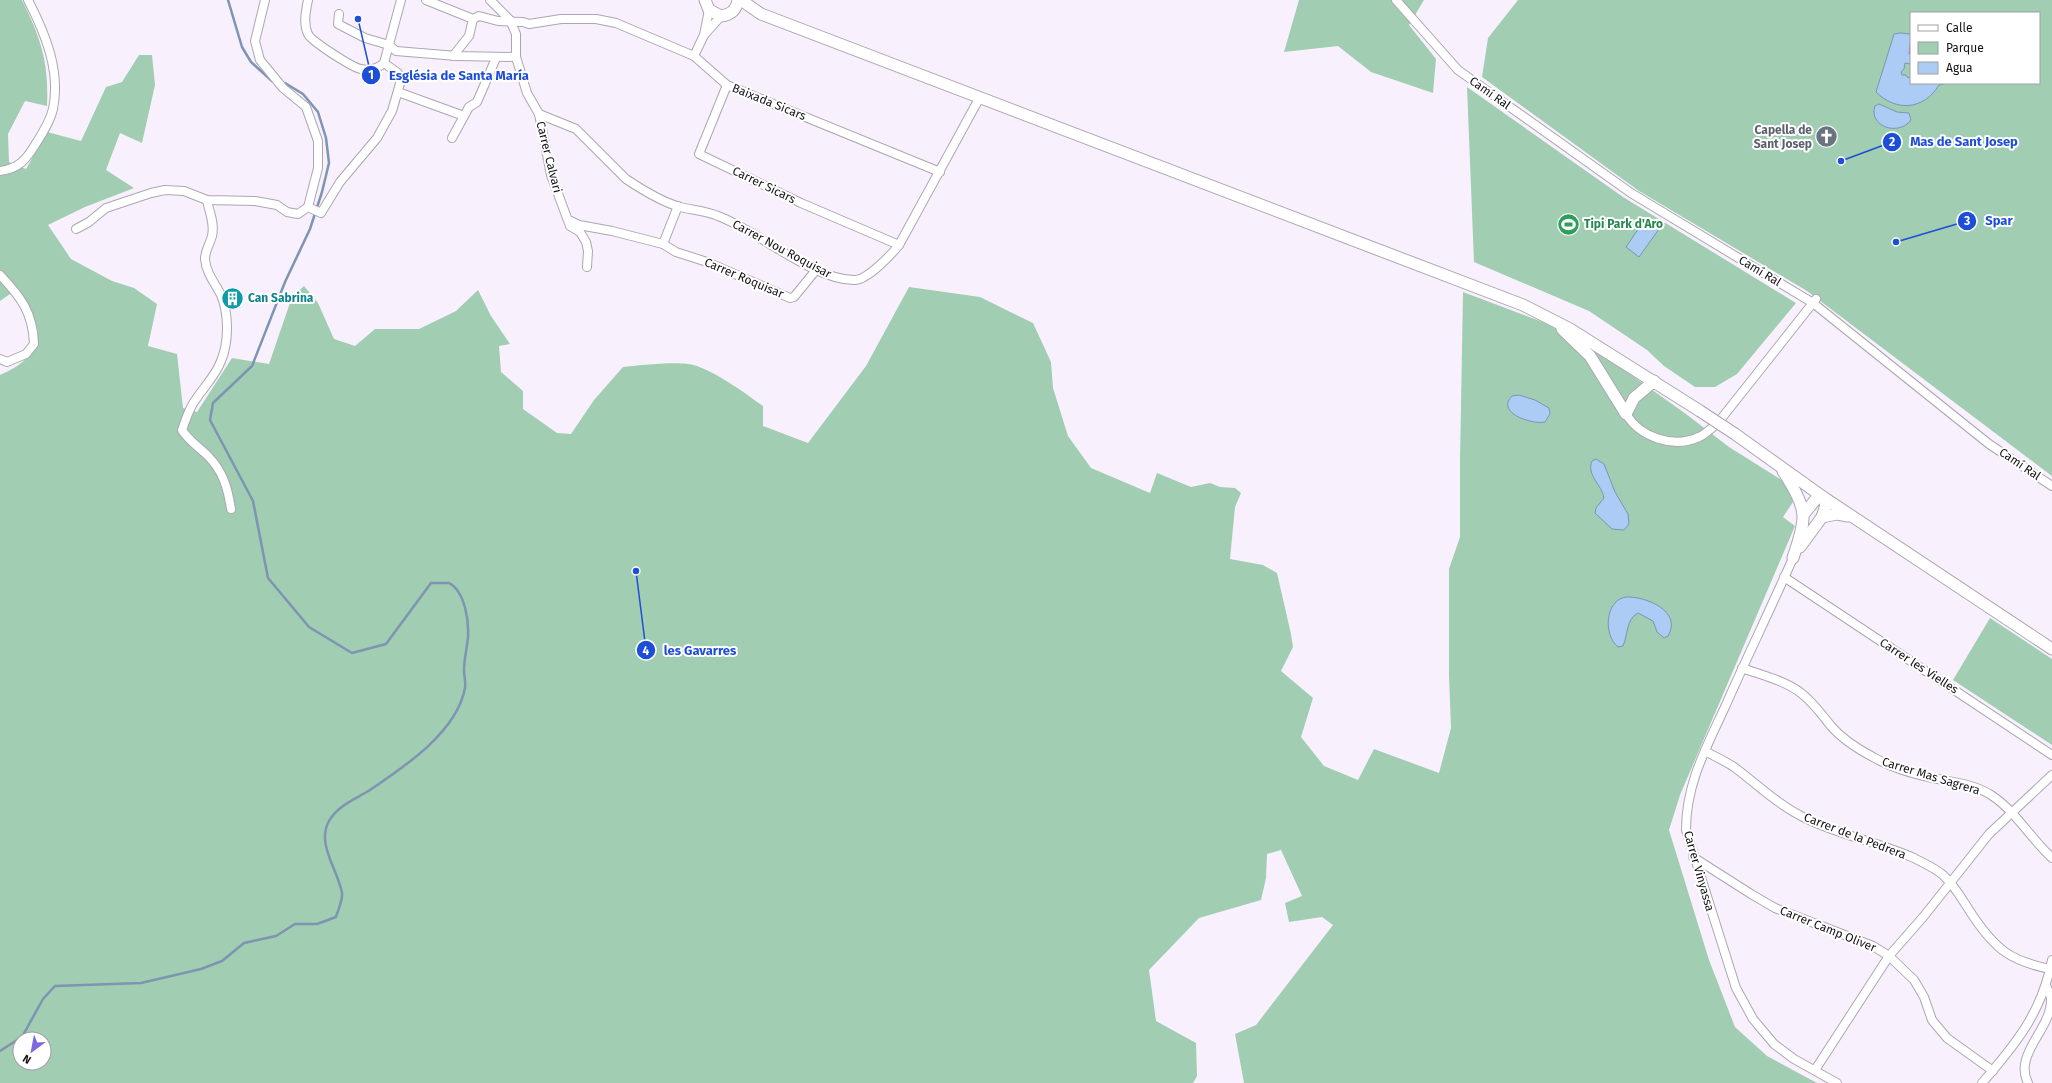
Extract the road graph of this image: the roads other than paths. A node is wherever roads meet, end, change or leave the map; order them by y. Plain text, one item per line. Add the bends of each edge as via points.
1 (28, 0) edge
2 (266, 0) edge
3 (308, 0) edge
4 (401, 0) edge
5 (426, 0) edge
6 (490, 0) edge
7 (740, 0) edge
8 (1396, 0) edge
9 (707, 5) edge
10 (733, 11) junction
11 (339, 14) dead end
12 (760, 14) junction
13 (721, 16) junction
14 (473, 19) junction
15 (510, 20) junction
16 (528, 24) junction
17 (516, 34) junction
18 (704, 35) junction
19 (389, 45) junction
20 (453, 56) junction
21 (694, 56) junction
22 (516, 57) junction
23 (496, 58) junction
24 (384, 63) junction
25 (727, 85) junction
26 (398, 92) junction
27 (980, 97) junction
28 (539, 114) junction
29 (464, 116) junction
30 (452, 138) dead end
31 (0, 171) edge
32 (940, 172) junction
33 (206, 200) junction
34 (678, 206) junction
35 (309, 208) junction
36 (567, 220) junction
37 (76, 229) dead end
38 (662, 244) junction
39 (899, 245) junction
40 (587, 267) dead end
41 (816, 270) junction
42 (0, 275) edge
43 (1815, 301) junction
44 (1546, 316) junction
45 (0, 359) edge
46 (1654, 381) junction
47 (1626, 414) junction
48 (1781, 467) junction
49 (2052, 486) edge
50 (1823, 497) junction
51 (231, 509) dead end
52 (1803, 515) junction
53 (1822, 517) junction
54 (1853, 517) junction
55 (1793, 558) junction
56 (1784, 577) junction
57 (2052, 649) edge
58 (1742, 668) junction
59 (1705, 751) junction
60 (2052, 755) edge
61 (2052, 775) edge
62 (2012, 811) junction
63 (1693, 857) junction
64 (2052, 858) edge
65 (1951, 883) junction
66 (1889, 956) junction
67 (2052, 960) edge
68 (2050, 969) junction
69 (2046, 985) junction
70 (1815, 1070) junction
71 (1993, 1070) junction
72 (1837, 1083) edge
73 (1982, 1083) edge
74 (2028, 1083) edge

1 - 31 street via 50,51 54,74 53,109 47,125 28,156 20,165
2 - 35 street via 255,40 260,60 283,88 306,108 318,141 318,168
3 - 24 street via 305,27 311,39 327,51 361,69 378,68
4 - 19 street
5 - 14 street
6 - 15 street
7 - 10 street
7 - 12 street
8 - 43 street, Camí Ral via 1458,70 1631,192
9 - 13 street
9 - 18 street
10 - 12 street
10 - 13 street
11 - 19 street via 338,24 364,38
12 - 27 street
13 - 18 street
14 - 15 street, Baixada Sicars via 479,16 498,21
14 - 20 street via 469,36
15 - 16 street, Baixada Sicars
15 - 17 street
16 - 17 street
16 - 21 street, Baixada Sicars via 561,19 596,19 616,23
17 - 22 street, Carrer Calvari
18 - 21 street
19 - 20 street via 396,51
19 - 24 street
20 - 23 street
21 - 25 street, Baixada Sicars
22 - 23 street
22 - 28 street, Carrer Calvari via 527,93
23 - 29 street via 477,102 469,107
24 - 26 street via 398,73 401,80
25 - 32 street, Baixada Sicars
25 - 39 street, Carrer Sicars via 699,154 801,203
26 - 29 street
26 - 35 street via 392,111 377,138 340,182 321,213
27 - 32 street, Carrer Nou Roquisar
27 - 44 street via 1472,284
28 - 34 street, Carrer Nou Roquisar via 576,129 626,179
28 - 36 street, Carrer Calvari via 551,175
29 - 30 street
32 - 39 street, Carrer Nou Roquisar
33 - 35 street via 255,201 277,205 287,212 298,214
33 - 37 street via 184,191 165,190 151,193 106,208
33 - 51 street via 213,226 205,258 208,271 222,296 227,334 221,361 211,380 195,400 182,430 220,471 229,491
34 - 38 street
34 - 41 street, Carrer Nou Roquisar via 719,216
36 - 38 street, Carrer Roquisar
36 - 40 street, Carrer Calvari via 586,242
38 - 41 street, Carrer Roquisar via 790,298 794,297
39 - 41 street, Carrer Nou Roquisar via 889,258 856,280 838,278
42 - 45 street via 26,308 34,327 34,344 26,354 7,362
43 - 47 street via 1717,424 1699,437 1681,442 1655,439 1632,425
43 - 49 street, Camí Ral via 1989,444
44 - 46 street
44 - 47 street via 1590,356
46 - 47 street via 1634,398
46 - 48 street, bridge
48 - 50 street
48 - 52 street via 1794,489
50 - 52 street via 1816,499
50 - 53 street via 1826,505
50 - 54 street
52 - 55 street
53 - 54 street via 1837,514
53 - 55 street
54 - 57 street
55 - 56 street, Carrer Vinyassa
56 - 58 street, Carrer Vinyassa
56 - 60 street, Carrer les Vielles
58 - 59 street, Carrer Vinyassa
58 - 62 street, Carrer Mas Sagrera via 1786,684 1800,692 1833,728 1854,746 1874,758 1930,777 1969,786 1990,795
59 - 63 street, Carrer Vinyassa via 1686,808 1686,830
59 - 65 street, Carrer de la Pedrera via 1734,768 1782,805 1803,817 1824,827 1891,848 1941,873
61 - 62 street
62 - 64 street, Carrer Mas Sagrera via 2038,846
62 - 65 street via 1989,834
63 - 66 street, Carrer Camp Oliver via 1775,908 1873,946
63 - 70 street, Carrer Vinyassa via 1736,988 1753,1019 1774,1044
65 - 66 street
65 - 68 street, Carrer de la Pedrera via 1983,929 2008,956 2026,964
66 - 70 street
66 - 71 street, Carrer Camp Oliver via 1914,980 1932,1020 1947,1038
67 - 68 street
68 - 69 street
69 - 71 street via 2022,1035
69 - 74 street via 2051,999 2049,1014 2026,1062
70 - 72 street, Carrer Vinyassa
71 - 73 street

